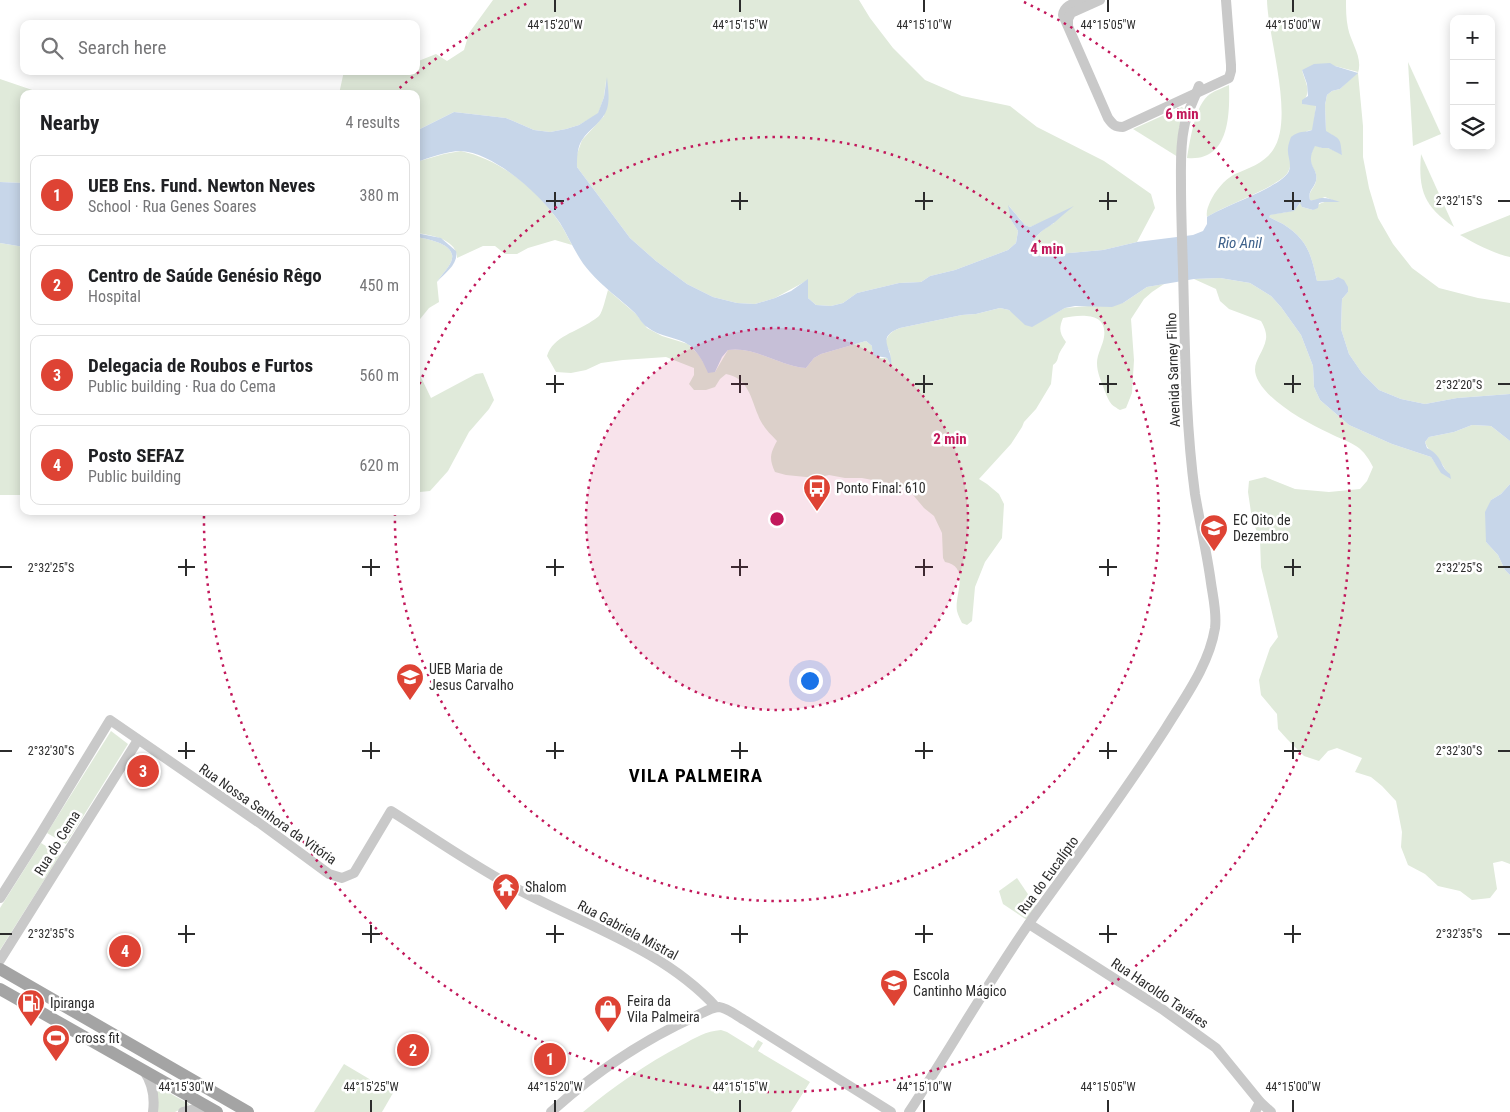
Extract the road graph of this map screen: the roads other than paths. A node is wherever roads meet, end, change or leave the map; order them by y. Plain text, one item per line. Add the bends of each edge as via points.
1 (1083, 0) edge
2 (1100, 0) edge
3 (1220, 0) edge
4 (1226, 0) edge
5 (1068, 25) junction
6 (1198, 90) junction
7 (1208, 653) joint
8 (110, 720) joint
9 (138, 740) junction
10 (391, 811) joint
11 (0, 898) edge
12 (1029, 924) junction
13 (0, 960) edge
14 (0, 969) edge
15 (0, 989) edge
16 (716, 1008) junction
17 (143, 1070) junction
18 (1258, 1107) edge
19 (213, 1110) edge
20 (153, 1112) edge
21 (183, 1112) edge
22 (248, 1112) edge
23 (551, 1112) edge
24 (891, 1112) edge
25 (908, 1112) edge
26 (1270, 1112) edge

1 - 5 street via 1066,7 1063,15
2 - 5 street via 1071,13
3 - 6 street via 1225,68
4 - 6 street via 1230,74 1228,78
5 - 6 street via 1108,118 1121,121
6 - 7 street, Avenida Sarney Filho via 1183,132 1181,228 1190,445 1215,615
7 - 12 street, Rua do Eucalípto via 1192,687 1152,749
8 - 9 street, Rua Nossa Senhora da Vitória
8 - 11 street, Rua do Cema
9 - 10 street, Rua Nossa Senhora da Vitória via 336,877 354,873
9 - 13 street, Rua do Cema
10 - 16 street, Rua Gabriela Mistral via 521,892 648,954 695,986
12 - 18 street, Rua Haroldo Taváres via 1162,1009 1216,1048
12 - 25 street, Rua do Eucalípto
14 - 22 main road
15 - 17 main road
16 - 23 street via 629,1052
16 - 24 street via 726,1010
17 - 19 main road
17 - 20 street via 152,1086
18 - 26 street, Rua Haroldo Taváres
19 - 21 street via 194,1108

